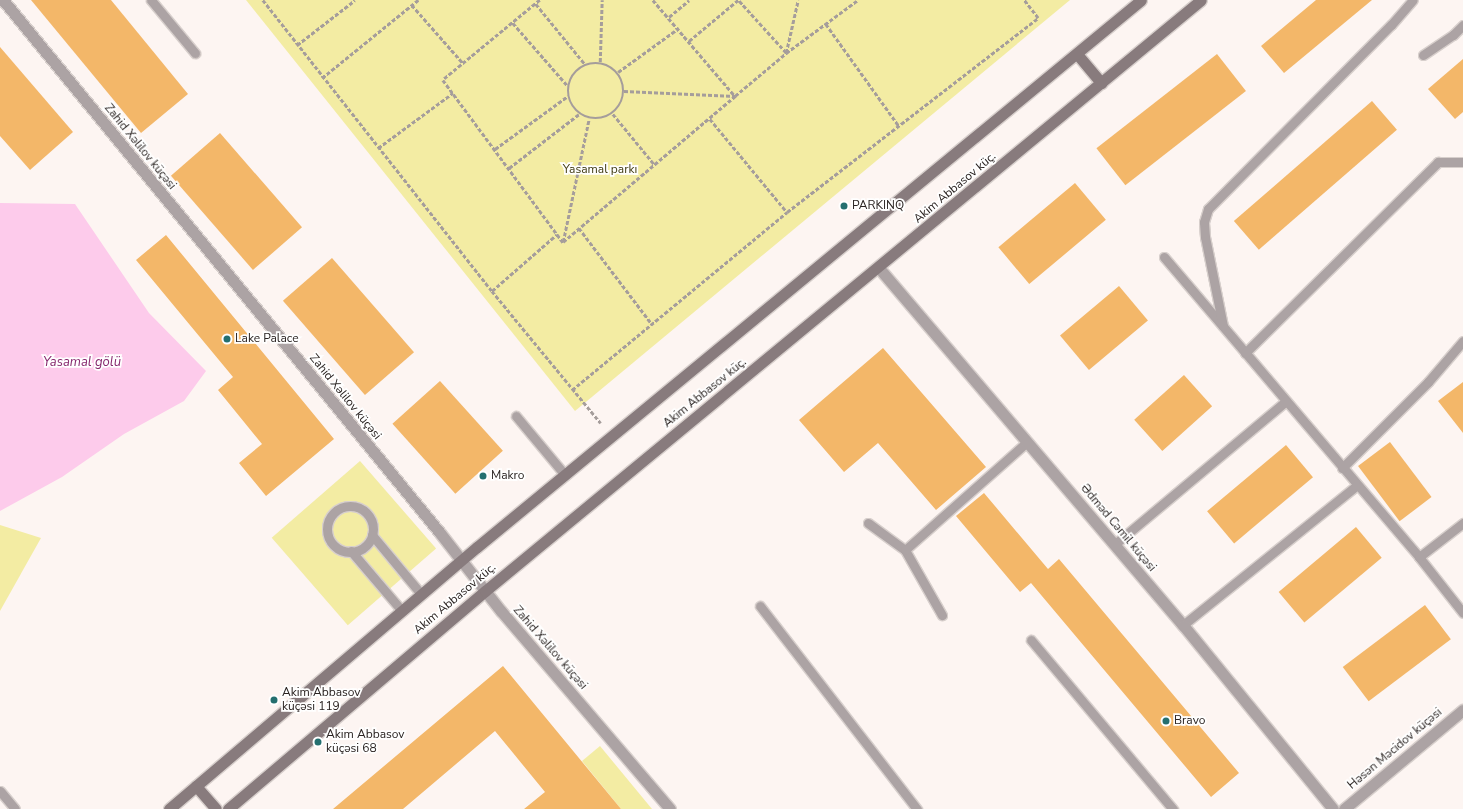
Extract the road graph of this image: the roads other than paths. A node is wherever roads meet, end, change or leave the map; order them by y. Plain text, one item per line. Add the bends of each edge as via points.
1 (3, 0) edge
2 (151, 0) edge
3 (1142, 0) edge
4 (1201, 0) edge
5 (1413, 0) edge
6 (1463, 25) edge
7 (195, 53) dead end
8 (1077, 54) junction
9 (1423, 55) dead end
10 (1101, 83) junction
11 (1463, 162) edge
12 (1164, 257) dead end
13 (878, 268) junction
14 (1223, 326) junction
15 (1463, 341) edge
16 (1245, 353) junction
17 (1286, 401) junction
18 (516, 416) dead end
19 (1027, 442) junction
20 (1342, 468) junction
21 (565, 475) junction
22 (1356, 486) junction
23 (868, 523) dead end
24 (1463, 523) edge
25 (372, 535) junction
26 (1115, 544) junction
27 (905, 550) junction
28 (351, 551) junction
29 (1419, 557) junction
30 (461, 560) junction
31 (484, 591) junction
32 (421, 594) junction
33 (760, 606) dead end
34 (402, 611) junction
35 (1463, 613) edge
36 (942, 615) dead end
37 (1183, 625) junction
38 (1031, 640) dead end
39 (1463, 710) edge
40 (196, 786) junction
41 (0, 791) edge
42 (15, 809) edge
43 (169, 809) edge
44 (216, 809) edge
45 (228, 809) edge
46 (670, 809) edge
47 (916, 809) edge
48 (1173, 809) edge
49 (1333, 809) edge
50 (1344, 809) edge

1 - 30 street, Zahid Xəlilov küçəsi
2 - 7 lane
3 - 8 main road, Akim Abbasov küç.
4 - 10 main road, Akim Abbasov küç.
5 - 14 lane via 1391,26 1208,209 1204,222 1205,237
6 - 9 lane via 1448,39
8 - 10 main road
8 - 21 main road, Akim Abbasov küç.
10 - 13 main road, Akim Abbasov küç.
11 - 16 lane via 1438,162
12 - 14 lane
13 - 19 street, Ədməd Cəmil küçəsi
13 - 31 main road, Akim Abbasov küç.
14 - 16 lane
15 - 20 lane via 1428,382
16 - 17 lane
17 - 20 lane
17 - 26 lane
18 - 21 lane
19 - 26 street, Ədməd Cəmil küçəsi
19 - 27 lane
20 - 22 lane
21 - 30 main road, Akim Abbasov küç.
22 - 29 lane
22 - 37 lane
23 - 27 lane
24 - 29 lane
25 - 28 lane via 364,547
25 - 28 lane via 372,521 363,510 356,506 340,508 330,520 328,535 337,547
25 - 32 lane
26 - 37 street, Ədməd Cəmil küçəsi
27 - 36 lane
28 - 34 lane
29 - 35 lane
30 - 31 street, Zahid Xəlilov küçəsi
30 - 32 main road, Akim Abbasov küç.
31 - 45 main road, Akim Abbasov küç.
31 - 46 street, Zahid Xəlilov küçəsi
32 - 34 main road, Akim Abbasov küç.
33 - 47 lane
34 - 40 main road, Akim Abbasov küç.
37 - 49 street, Ədməd Cəmil küçəsi
38 - 48 lane
39 - 50 street, Həsən Məcidov küçəsi
40 - 43 main road, Akim Abbasov küç.
40 - 44 main road
41 - 42 lane

